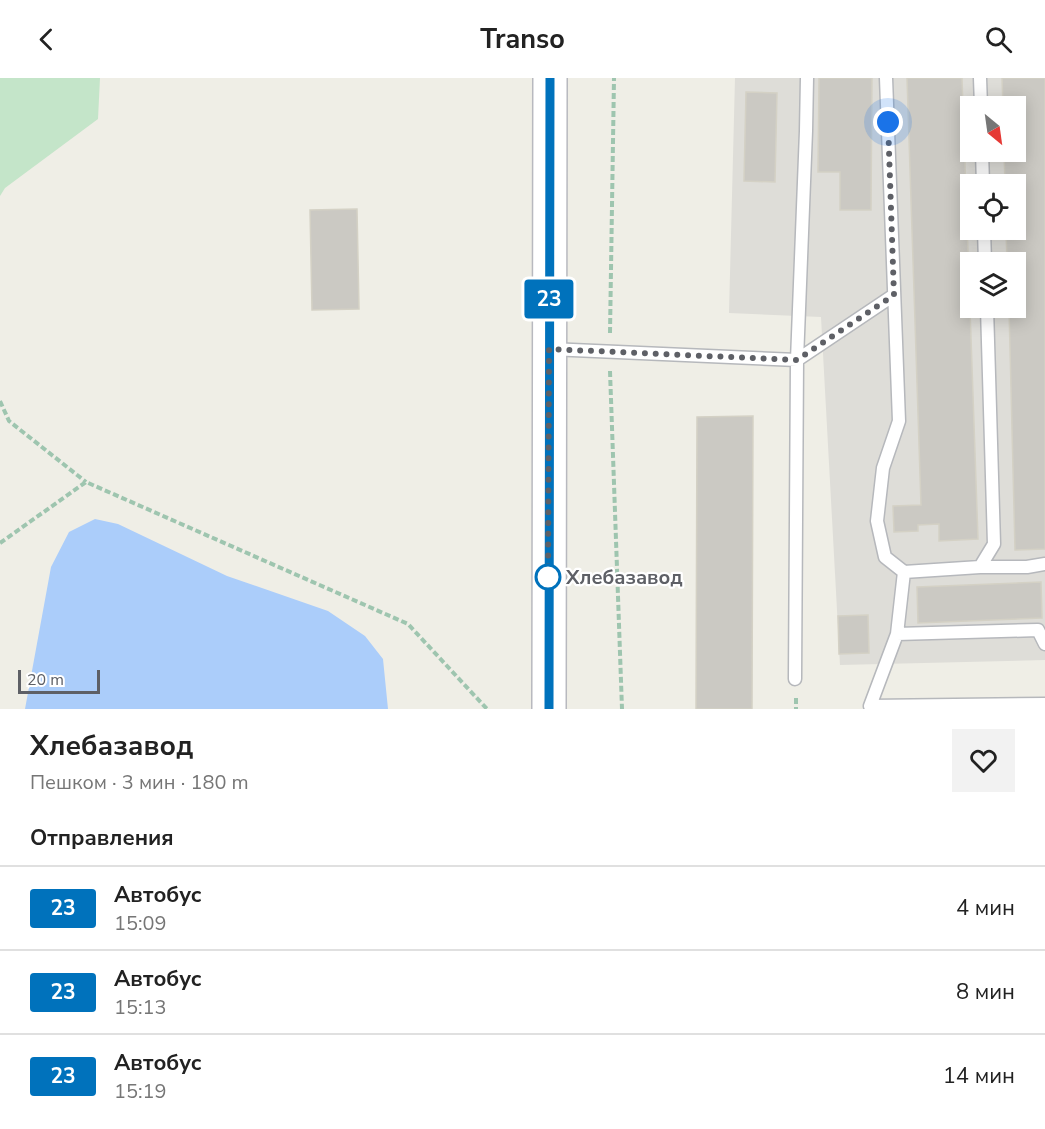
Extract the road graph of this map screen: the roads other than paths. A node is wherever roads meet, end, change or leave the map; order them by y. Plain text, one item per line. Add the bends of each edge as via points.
1 (550, 78) edge
2 (807, 78) edge
3 (886, 78) edge
4 (980, 78) edge
5 (981, 96) edge
6 (894, 295) junction
7 (987, 318) edge
8 (549, 349) junction
9 (797, 360) junction
10 (1045, 564) edge
11 (980, 567) junction
12 (904, 572) junction
13 (897, 634) junction
14 (1045, 644) edge
15 (795, 679) dead end
16 (1045, 704) edge
17 (549, 709) edge

1 - 8 main road
2 - 9 lane
3 - 6 lane
4 - 5 lane
6 - 9 lane
6 - 12 lane via 899,421 883,468 877,521 885,557
7 - 11 lane via 994,544
8 - 9 lane
8 - 17 main road
9 - 15 lane
10 - 11 lane
11 - 12 lane
12 - 13 lane
13 - 14 lane via 1038,630
13 - 16 lane via 870,706

